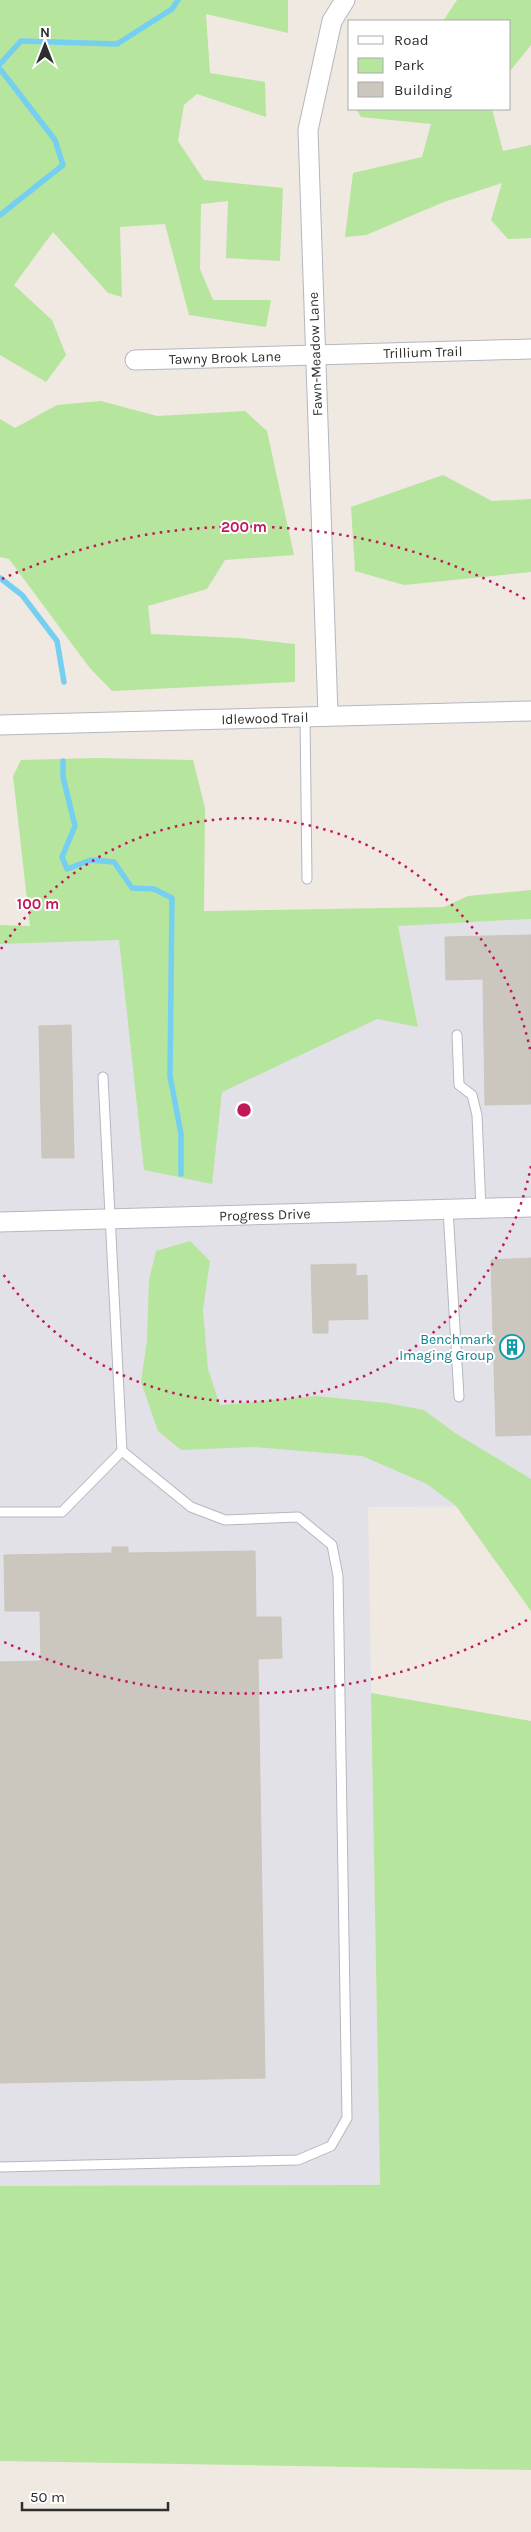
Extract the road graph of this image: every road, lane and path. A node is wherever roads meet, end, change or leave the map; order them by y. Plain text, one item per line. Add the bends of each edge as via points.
1 (345, 0) edge
2 (531, 349) edge
3 (315, 354) junction
4 (135, 360) dead end
5 (531, 710) edge
6 (328, 715) junction
7 (305, 716) junction
8 (0, 725) edge
9 (306, 879) dead end
10 (457, 1035) dead end
11 (103, 1077) dead end
12 (531, 1207) edge
13 (448, 1209) junction
14 (481, 1209) junction
15 (110, 1219) junction
16 (0, 1222) edge
17 (459, 1397) dead end
18 (122, 1451) junction
19 (0, 1512) edge
20 (0, 2168) edge

1 - 3 street, Fawn-Meadow Lane via 332,21 308,130
2 - 3 street, Trillium Trail
3 - 4 street, Tawny Brook Lane
3 - 6 street, Fawn-Meadow Lane
5 - 6 street, Idlewood Trail
6 - 7 street, Idlewood Trail
7 - 8 street, Idlewood Trail
7 - 9 lane
10 - 14 lane via 459,1085 472,1095 477,1115
11 - 15 lane
12 - 14 street, Progress Drive
13 - 14 street, Progress Drive
13 - 15 street, Progress Drive
13 - 17 lane
15 - 16 street, Progress Drive
15 - 18 lane
18 - 19 lane via 62,1512
18 - 20 lane via 191,1507 225,1520 298,1517 332,1544 338,1585 347,2118 331,2146 298,2160

